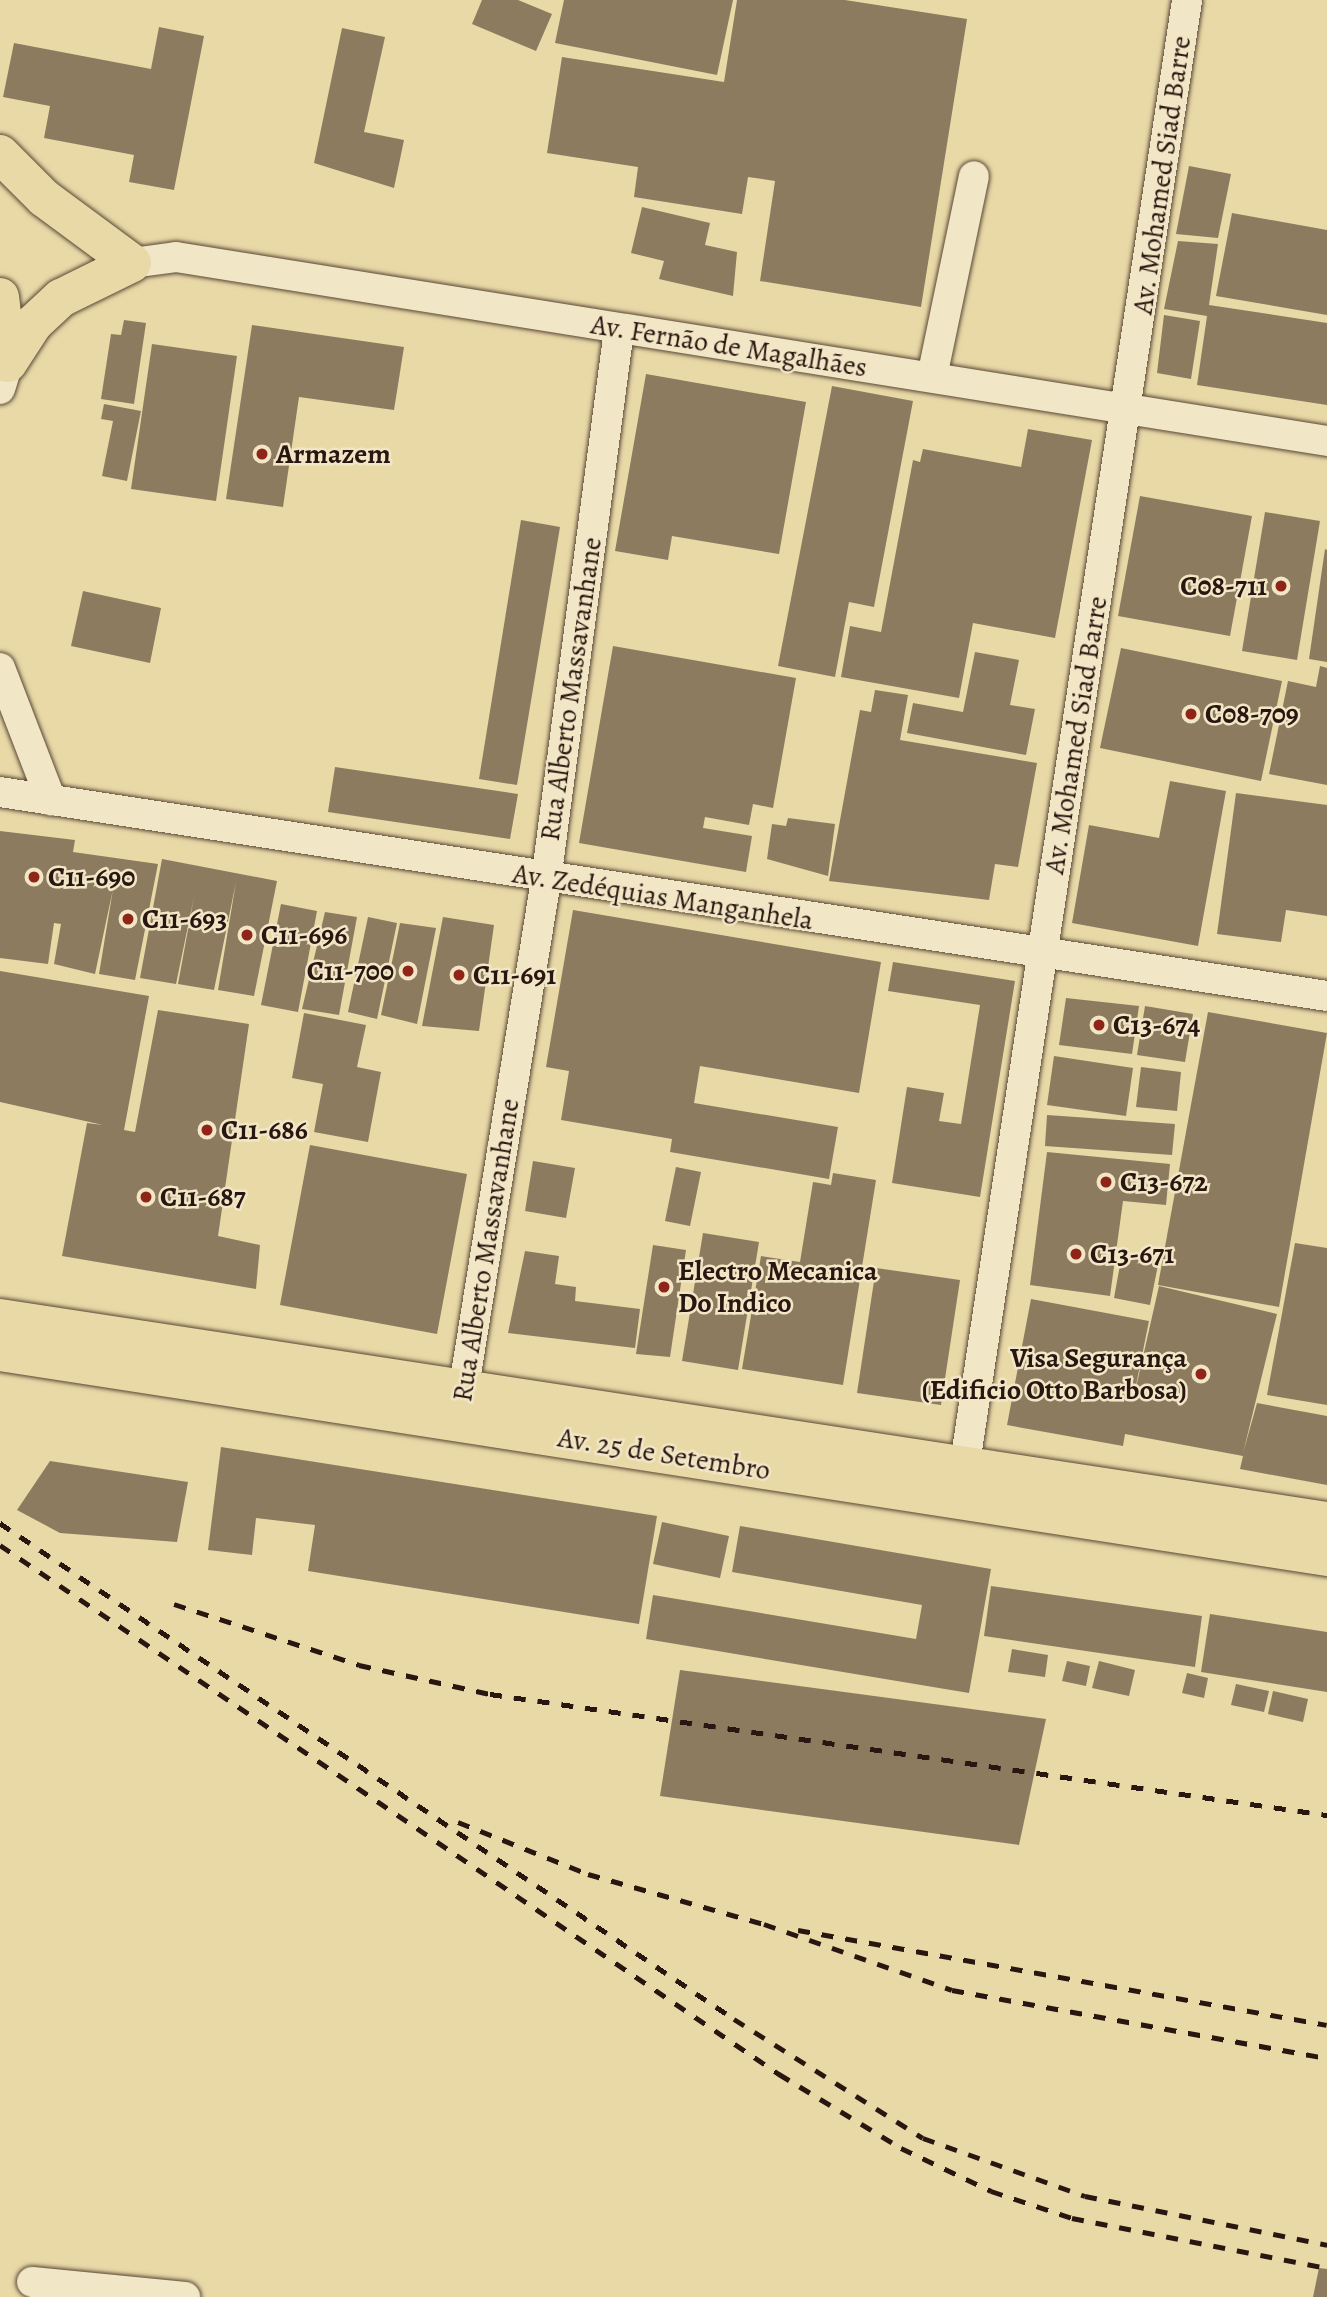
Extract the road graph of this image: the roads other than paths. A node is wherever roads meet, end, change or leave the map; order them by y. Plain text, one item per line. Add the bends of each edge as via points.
1 (1187, 0) edge
2 (0, 155) edge
3 (974, 176) dead end
4 (132, 263) junction
5 (0, 297) edge
6 (619, 330) junction
7 (4, 376) edge
8 (932, 377) junction
9 (1127, 414) junction
10 (1327, 441) edge
11 (0, 668) edge
12 (0, 792) edge
13 (51, 800) junction
14 (546, 880) junction
15 (1041, 954) junction
16 (1327, 996) edge
17 (0, 1318) edge
18 (0, 1352) edge
19 (462, 1405) junction
20 (964, 1470) junction
21 (1327, 1521) edge
22 (1327, 1557) edge
23 (32, 2282) dead end
24 (185, 2297) edge

1 - 9 street, Av. Mohamed Siad Barre
2 - 4 main road via 44,198
3 - 8 street
4 - 6 street, Av. Fernão de Magalhães via 176,257
4 - 7 main road via 61,298 34,323
5 - 7 main road
6 - 8 street, Av. Fernão de Magalhães
6 - 14 street, Rua Alberto Massavanhane
8 - 9 street, Av. Fernão de Magalhães
9 - 10 street, Av. Fernão de Magalhães
9 - 15 street, Av. Mohamed Siad Barre
11 - 13 street
12 - 13 street, Av. Zedéquias Manganhela
13 - 14 street, Av. Zedéquias Manganhela
14 - 15 street, Av. Zedéquias Manganhela
14 - 19 street, Rua Alberto Massavanhane
15 - 16 street, Av. Zedéquias Manganhela
15 - 20 street, Av. Mohamed Siad Barre
17 - 19 main road, Av. 25 de Setembro
18 - 19 main road, Av. 25 de Setembro
19 - 20 main road, Av. 25 de Setembro
19 - 22 main road, Av. 25 de Setembro
20 - 21 main road, Av. 25 de Setembro
23 - 24 street

